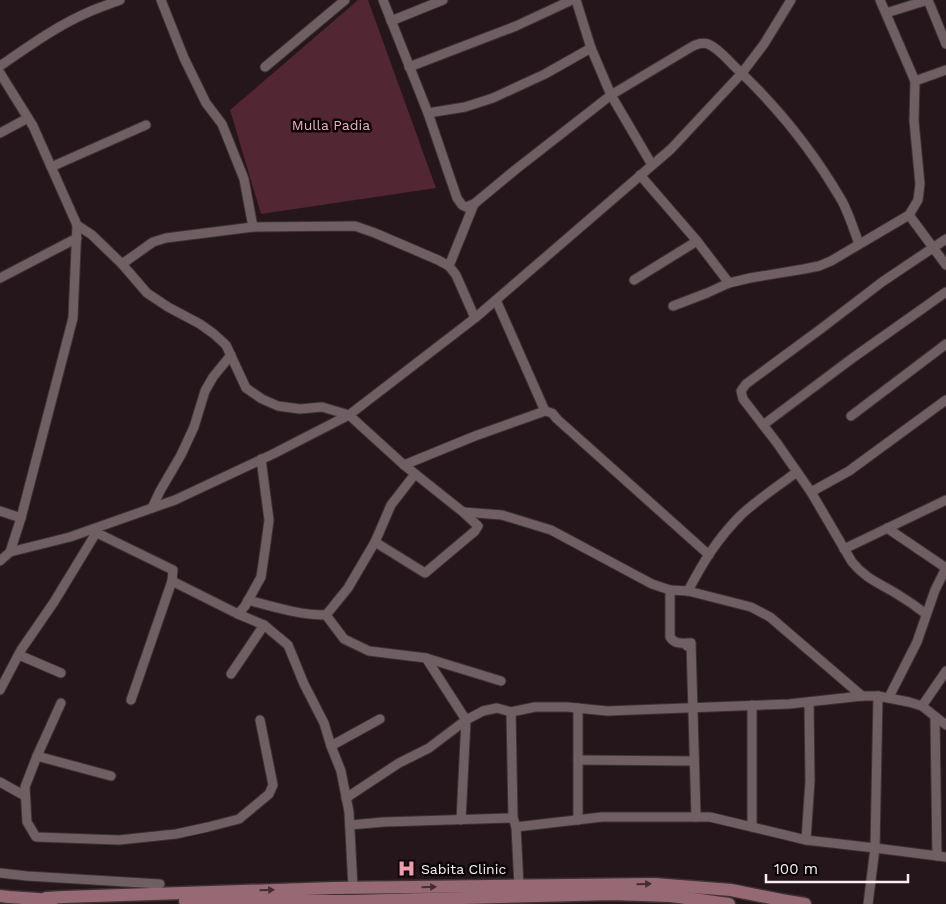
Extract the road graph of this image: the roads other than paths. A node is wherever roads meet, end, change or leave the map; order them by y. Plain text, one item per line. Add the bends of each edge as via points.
1 (120, 0) edge
2 (161, 0) edge
3 (345, 0) edge
4 (383, 0) edge
5 (443, 0) edge
6 (572, 0) edge
7 (576, 0) edge
8 (791, 0) edge
9 (880, 0) edge
10 (886, 13) junction
11 (391, 21) junction
12 (946, 44) edge
13 (591, 48) junction
14 (0, 66) edge
15 (266, 67) dead end
16 (409, 68) junction
17 (946, 70) edge
18 (0, 73) edge
19 (742, 73) junction
20 (915, 81) junction
21 (611, 95) junction
22 (428, 114) junction
23 (28, 118) junction
24 (146, 125) dead end
25 (0, 133) edge
26 (652, 166) junction
27 (52, 167) junction
28 (640, 175) junction
29 (474, 204) junction
30 (909, 215) junction
31 (77, 225) junction
32 (253, 227) junction
33 (77, 238) junction
34 (946, 239) edge
35 (697, 242) junction
36 (859, 244) junction
37 (933, 247) junction
38 (122, 264) junction
39 (946, 265) edge
40 (449, 266) junction
41 (0, 278) edge
42 (634, 280) dead end
43 (729, 283) junction
44 (946, 292) edge
45 (496, 300) junction
46 (673, 306) dead end
47 (475, 318) junction
48 (946, 344) edge
49 (231, 355) junction
50 (946, 400) edge
51 (545, 411) junction
52 (349, 415) junction
53 (851, 416) dead end
54 (763, 425) junction
55 (261, 459) junction
56 (404, 465) junction
57 (797, 472) junction
58 (415, 474) junction
59 (811, 492) junction
60 (946, 500) edge
61 (152, 508) junction
62 (0, 511) edge
63 (463, 512) junction
64 (21, 518) junction
65 (887, 528) junction
66 (93, 531) junction
67 (375, 542) junction
68 (844, 549) junction
69 (10, 552) junction
70 (709, 555) junction
71 (0, 562) edge
72 (946, 568) edge
73 (172, 581) junction
74 (670, 590) junction
75 (688, 591) junction
76 (248, 600) junction
77 (238, 614) junction
78 (926, 614) junction
79 (326, 615) junction
80 (264, 625) junction
81 (19, 655) junction
82 (426, 658) junction
83 (946, 671) edge
84 (61, 672) dead end
85 (231, 674) dead end
86 (501, 681) dead end
87 (0, 690) edge
88 (862, 696) junction
89 (878, 696) junction
90 (889, 697) junction
91 (132, 700) dead end
92 (809, 702) junction
93 (61, 703) dead end
94 (752, 705) junction
95 (922, 706) junction
96 (692, 707) junction
97 (578, 708) junction
98 (511, 712) junction
99 (935, 718) junction
100 (380, 719) dead end
101 (260, 720) dead end
102 (466, 720) junction
103 (946, 725) edge
104 (331, 746) junction
105 (37, 756) junction
106 (578, 760) junction
107 (694, 761) junction
108 (111, 776) dead end
109 (0, 782) edge
110 (25, 796) junction
111 (346, 798) junction
112 (696, 817) junction
113 (461, 820) junction
114 (578, 820) junction
115 (514, 822) junction
116 (350, 825) junction
117 (752, 827) junction
118 (806, 840) junction
119 (875, 848) junction
120 (941, 857) edge
121 (0, 873) edge
122 (160, 884) dead end
123 (519, 886) junction
124 (353, 888) junction
125 (0, 896) edge
126 (44, 900) junction
127 (729, 904) edge
128 (805, 904) edge
129 (868, 904) edge

1 - 14 street via 63,25
2 - 32 street via 184,58 206,103 222,124 244,178
3 - 15 street
4 - 11 street
5 - 11 street
6 - 16 street
7 - 13 street
8 - 19 street
9 - 10 street
10 - 12 street via 928,0
10 - 20 street
11 - 16 street
13 - 21 street
13 - 22 street via 493,98
16 - 22 street
17 - 20 street
18 - 23 street
19 - 21 street via 714,47 700,43
19 - 26 street
19 - 36 street via 794,130 822,170 843,203
20 - 30 street via 914,121 920,184 918,200
21 - 26 street
21 - 29 street
22 - 29 street via 457,198 466,207
23 - 25 street
23 - 27 street
24 - 27 street
26 - 28 street
27 - 31 street
28 - 35 street
28 - 45 street
29 - 40 street
30 - 36 street
30 - 37 street
31 - 33 street
31 - 38 street
32 - 38 street via 166,238 154,242
32 - 40 street via 355,226
33 - 41 street
33 - 64 street via 73,318
34 - 37 street
35 - 42 street
35 - 43 street
36 - 43 street via 819,266
37 - 39 street
37 - 54 street via 746,384 741,391 743,400
38 - 49 street via 147,293 214,334
40 - 47 street
43 - 46 street
44 - 54 street
45 - 47 street
45 - 51 street
47 - 52 street
48 - 53 street
49 - 52 street via 246,388 262,399 278,406 322,407
49 - 61 street via 205,391 194,427
50 - 59 street via 848,471
51 - 56 street
51 - 70 street via 552,413
52 - 55 street
52 - 56 street
54 - 57 street
55 - 61 street
55 - 76 street via 269,520 260,577
56 - 58 street
57 - 59 street
57 - 70 street via 743,514
58 - 63 street
58 - 67 street via 391,505
59 - 68 street
60 - 65 street
61 - 66 street
62 - 64 street
63 - 67 street via 478,526 475,531 426,573
63 - 74 street via 502,515 551,530 652,584
64 - 69 street
65 - 68 street
65 - 72 street
66 - 69 street
66 - 73 street via 173,570
66 - 81 street
67 - 79 street via 348,588
68 - 78 street via 859,572
69 - 71 street
70 - 75 street
72 - 78 street
73 - 77 street
73 - 91 street
74 - 75 street
74 - 96 street via 670,637 673,641 689,644
75 - 88 street via 751,607 770,616
76 - 77 street
76 - 79 street via 280,609
77 - 80 street
78 - 90 street via 917,642
79 - 82 street via 344,639 370,651
80 - 85 street
80 - 104 street via 288,645 324,723
81 - 84 street
81 - 87 street
82 - 86 street
82 - 102 street
83 - 95 street
88 - 89 street
88 - 92 street
89 - 90 street
89 - 119 street
90 - 95 street
92 - 94 street
92 - 118 street via 810,781
93 - 105 street
94 - 96 street
94 - 117 street
95 - 99 street
96 - 97 street via 606,711
96 - 107 street
97 - 98 street via 535,707
97 - 106 street
98 - 102 street via 497,708
98 - 115 street
99 - 103 street
99 - 120 street
100 - 104 street
101 - 110 street via 273,785 270,794 239,819 176,834 119,840 36,837 27,822
102 - 111 street via 429,748
102 - 113 street
104 - 111 street via 341,771
105 - 108 street
105 - 110 street via 25,787
106 - 107 street
106 - 114 street
107 - 112 street
109 - 110 street
111 - 116 street
112 - 114 street
112 - 117 street
113 - 115 street
113 - 116 street
114 - 115 street
115 - 123 street
116 - 124 street
117 - 118 street
118 - 119 street
119 - 120 street
119 - 129 street
121 - 122 street
124 -> 123 street
123 -> 128 street via 654,884 731,890
126 -> 124 street via 64,896
125 - 126 street
126 - 127 street via 352,901 614,894 671,896

